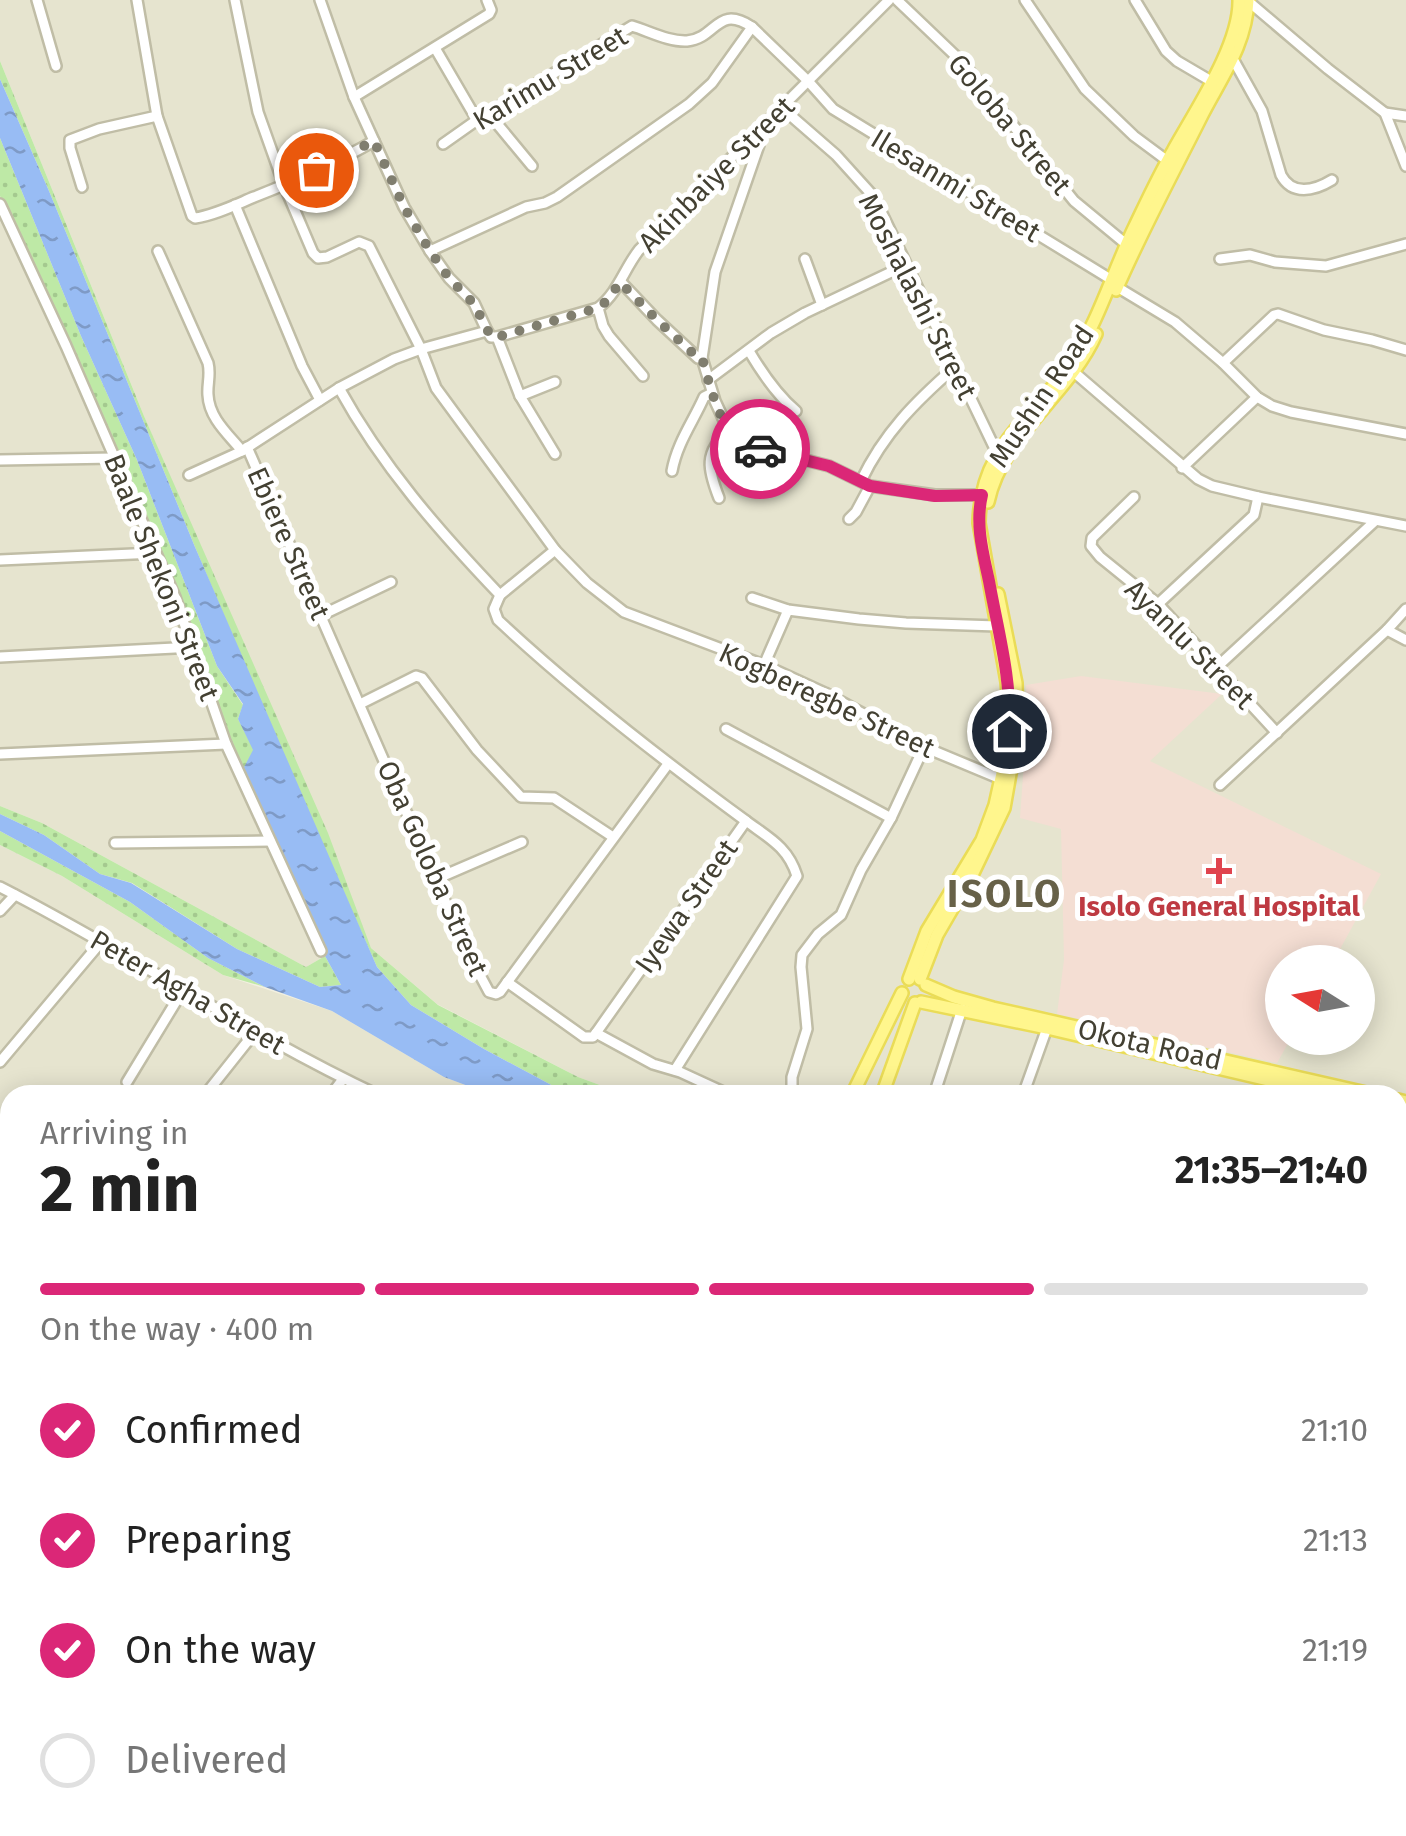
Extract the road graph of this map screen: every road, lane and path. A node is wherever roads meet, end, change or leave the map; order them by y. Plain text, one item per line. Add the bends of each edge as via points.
1 (37, 0) edge
2 (137, 0) edge
3 (235, 0) edge
4 (320, 0) edge
5 (889, 0) edge
6 (898, 0) edge
7 (1024, 0) edge
8 (1135, 0) edge
9 (1240, 0) edge
10 (1254, 2) edge
11 (489, 5) edge
12 (752, 27) junction
13 (435, 48) junction
14 (1233, 59) junction
15 (56, 66) dead end
16 (808, 81) junction
17 (1210, 81) junction
18 (354, 97) junction
19 (782, 108) junction
20 (1385, 113) junction
21 (488, 114) junction
22 (158, 116) junction
23 (1406, 116) edge
24 (477, 120) junction
25 (755, 134) junction
26 (374, 141) junction
27 (443, 144) dead end
28 (1172, 164) junction
29 (532, 166) dead end
30 (1406, 166) edge
31 (1332, 180) dead end
32 (284, 185) junction
33 (82, 188) dead end
34 (0, 204) edge
35 (235, 205) junction
36 (1126, 244) junction
37 (1406, 244) edge
38 (158, 251) dead end
39 (430, 251) junction
40 (1220, 259) dead end
41 (805, 260) dead end
42 (906, 265) junction
43 (620, 282) junction
44 (1114, 284) junction
45 (822, 305) junction
46 (598, 308) junction
47 (487, 331) junction
48 (498, 337) junction
49 (421, 349) junction
50 (1406, 350) edge
51 (750, 351) junction
52 (702, 358) junction
53 (1223, 362) junction
54 (956, 367) junction
55 (1075, 373) junction
56 (642, 376) dead end
57 (708, 380) junction
58 (555, 382) dead end
59 (339, 388) junction
60 (712, 393) junction
61 (520, 396) junction
62 (1257, 397) junction
63 (320, 400) junction
64 (796, 412) dead end
65 (730, 431) junction
66 (1406, 434) edge
67 (244, 449) junction
68 (997, 453) junction
69 (555, 454) dead end
70 (114, 458) junction
71 (0, 460) edge
72 (1182, 468) junction
73 (672, 471) dead end
74 (189, 475) dead end
75 (865, 484) junction
76 (982, 495) junction
77 (1134, 497) dead end
78 (1258, 497) junction
79 (719, 498) dead end
80 (848, 519) dead end
81 (1376, 521) junction
82 (1406, 526) edge
83 (555, 550) junction
84 (155, 553) junction
85 (0, 560) edge
86 (391, 582) dead end
87 (500, 595) junction
88 (752, 598) dead end
89 (1158, 604) junction
90 (1406, 609) edge
91 (788, 610) junction
92 (322, 616) junction
93 (997, 626) junction
94 (1387, 630) junction
95 (331, 639) joint
96 (1406, 640) edge
97 (194, 647) junction
98 (0, 657) edge
99 (764, 665) junction
100 (1218, 667) junction
101 (360, 704) junction
102 (726, 729) dead end
103 (1277, 733) junction
104 (226, 744) junction
105 (924, 747) junction
106 (0, 754) edge
107 (668, 764) junction
108 (1002, 779) junction
109 (1220, 785) dead end
110 (891, 818) junction
111 (746, 821) junction
112 (613, 837) junction
113 (270, 841) junction
114 (522, 842) dead end
115 (116, 843) dead end
116 (436, 879) junction
117 (0, 887) edge
118 (15, 895) junction
119 (0, 912) edge
120 (101, 942) junction
121 (321, 951) dead end
122 (918, 981) junction
123 (507, 982) junction
124 (184, 990) junction
125 (902, 993) junction
126 (918, 1002) junction
127 (962, 1009) junction
128 (1047, 1028) junction
129 (256, 1032) junction
130 (596, 1033) junction
131 (0, 1062) edge
132 (675, 1070) junction
133 (343, 1079) junction
134 (127, 1082) dead end
135 (213, 1085) edge
136 (338, 1085) edge
137 (356, 1085) edge
138 (708, 1085) edge
139 (792, 1085) edge
140 (857, 1085) edge
141 (886, 1085) edge
142 (937, 1085) edge
143 (1027, 1085) edge
144 (1289, 1085) edge
145 (1331, 1085) edge

1 - 15 street
2 - 22 street
3 - 32 street via 258,112
4 - 18 street
5 - 16 street, Akinbaiye Street
6 - 36 street, Goloba Street via 962,62 1074,201
7 - 28 street via 1085,89
8 - 17 street via 1166,51
9 - 17 main road, Mushin Road via 1236,32
10 - 14 main road, Mushin Road
10 - 20 street
11 - 13 street via 488,14
12 - 16 street
12 - 21 street, Karimu Street via 722,20 692,41 632,26
12 - 39 street via 689,104 557,197
13 - 18 street
13 - 24 street
14 - 28 main road, Mushin Road
14 - 31 street via 1262,110 1286,184 1301,190
16 - 19 street, Akinbaiye Street
16 - 44 street, Ilesanmi Street via 834,109
17 - 28 main road, Mushin Road
18 - 26 street
19 - 25 street, Akinbaiye Street
19 - 42 street, Moshalashi Street via 874,197
20 - 23 street
20 - 30 street
21 - 24 street, Karimu Street
21 - 29 street
22 - 33 street via 70,140
22 - 35 street via 192,216
24 - 27 street, Karimu Street
25 - 43 street, Akinbaiye Street via 639,250
25 - 52 street via 759,145 715,272
26 - 32 street
26 - 39 street
28 - 36 main road, Mushin Road
28 - 44 main road, Mushin Road
32 - 35 street
32 - 49 street, Kogberegbe Street via 318,258 359,242 369,246
34 - 70 street, Baale Shekoni Street
35 - 63 street
36 - 44 main road, Mushin Road
37 - 40 street via 1326,266
38 - 67 street, Ebiere Street via 208,363 209,406
39 - 47 street via 474,304
41 - 45 street
42 - 45 street
42 - 54 street, Moshalashi Street
43 - 46 street, Akinbaiye Street
43 - 52 street
44 - 53 street, Ilesanmi Street
44 - 55 main road, Mushin Road
44 - 68 main road, Mushin Road via 1068,367
45 - 51 street
46 - 48 street
46 - 56 street via 609,336
47 - 48 street
47 - 49 street
48 - 61 street
49 - 59 street
49 - 83 street, Kogberegbe Street via 436,388
50 - 53 street via 1274,314
51 - 57 street
51 - 64 street
52 - 57 street
53 - 62 street, Ilesanmi Street
54 - 68 street, Moshalashi Street
54 - 75 street via 889,432
55 - 72 street
55 - 122 main road, Mushin Road via 1005,457 986,508 1016,683 1014,752 1004,808
57 - 60 street
58 - 61 street
59 - 63 street
59 - 87 street via 410,494
60 - 65 street
60 - 73 street via 686,430
61 - 69 street
62 - 66 street via 1290,412
62 - 72 street
63 - 67 street
65 - 75 street via 742,444 829,466
65 - 79 street via 709,460
67 - 74 street
67 - 92 street, Ebiere Street
68 - 76 main road, Mushin Road
70 - 71 street
70 - 84 street, Baale Shekoni Street
72 - 78 street via 1212,486
75 - 76 street via 935,496
75 - 80 street
76 - 93 main road, Mushin Road via 979,523
77 - 89 street, Ayanlu Street via 1091,546
78 - 81 street
78 - 89 street via 1254,515
81 - 82 street
81 - 100 street
83 - 87 street
83 - 99 street, Kogberegbe Street via 624,612
84 - 85 street
84 - 97 street, Baale Shekoni Street
86 - 92 street
87 - 107 street, Iyewa Street via 498,620
88 - 91 street
89 - 100 street, Ayanlu Street
90 - 94 street
91 - 93 street
91 - 99 street
92 - 95 street, Ebiere Street
93 - 108 main road, Mushin Road via 1010,716
94 - 96 street
94 - 103 street
95 - 101 street, Oba Goloba Street
97 - 98 street
97 - 104 street, Baale Shekoni Street
99 - 105 street, Kogberegbe Street
100 - 103 street, Ayanlu Street
101 - 112 street via 422,678 522,796 554,798
101 - 116 street, Oba Goloba Street
102 - 110 street
103 - 109 street
104 - 106 street
104 - 113 street, Baale Shekoni Street
105 - 108 street, Kogberegbe Street
105 - 110 street
107 - 111 street, Iyewa Street
107 - 112 street, Oba Goloba Street
108 - 122 main road, Mushin Road via 982,840 927,931
110 - 139 street via 841,915 802,955 808,1029
111 - 130 street, Iyewa Street
111 - 132 street via 782,846 796,876
112 - 123 street, Oba Goloba Street
113 - 115 street
113 - 121 street, Baale Shekoni Street
114 - 116 street
116 - 123 street, Oba Goloba Street via 490,992
117 - 118 street, Peter Agha Street
118 - 119 street
118 - 120 street, Peter Agha Street
120 - 124 street, Peter Agha Street
120 - 131 street
122 - 125 main road via 903,985
122 - 126 main road via 927,993
122 - 145 main road, Okota Road via 993,1008
123 - 130 street via 584,1038
124 - 129 street, Peter Agha Street
124 - 134 street
125 - 126 main road
125 - 140 main road
126 - 127 main road
126 - 141 main road
127 - 128 main road
127 - 142 street
128 - 143 street
128 - 144 main road
129 - 133 street, Peter Agha Street
129 - 135 street
130 - 132 street
132 - 138 street
133 - 136 street
133 - 137 street, Peter Agha Street

